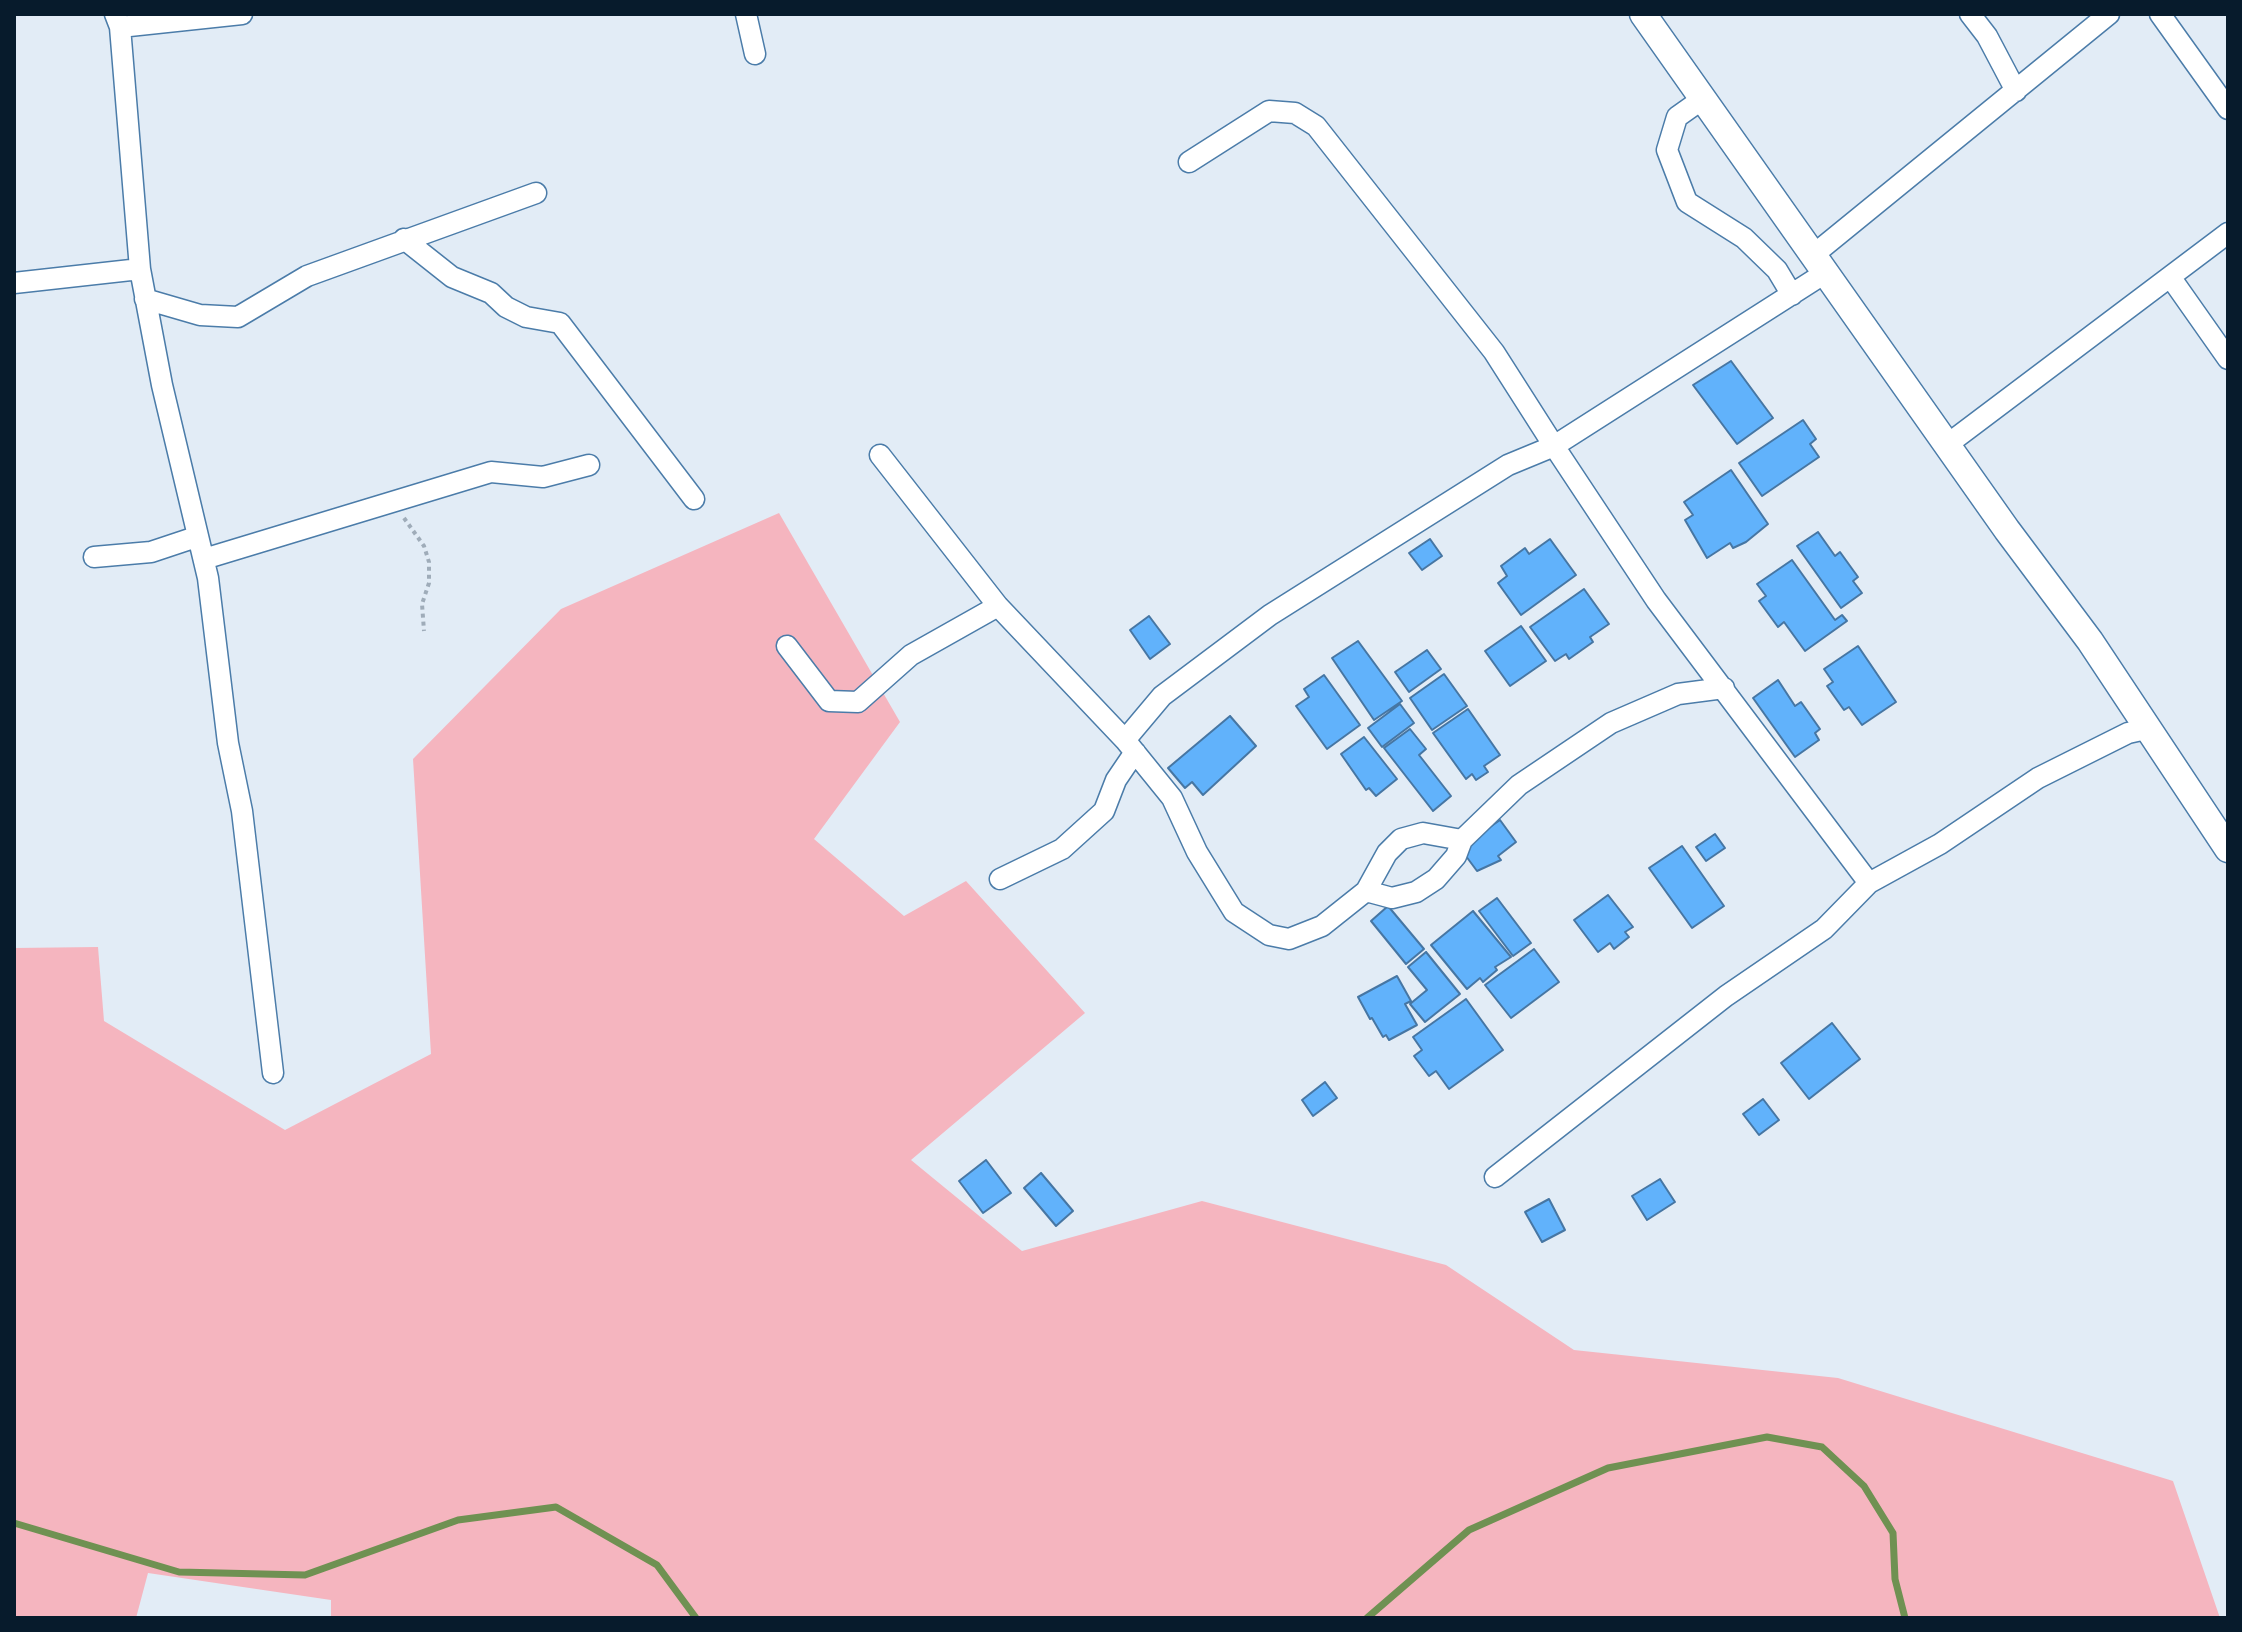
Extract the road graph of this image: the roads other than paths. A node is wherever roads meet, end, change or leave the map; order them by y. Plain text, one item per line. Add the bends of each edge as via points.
1 (242, 14) edge
2 (746, 14) edge
3 (1643, 14) edge
4 (1970, 14) edge
5 (2109, 14) edge
6 (2160, 14) edge
7 (118, 20) edge
8 (755, 54) dead end
9 (2016, 91) junction
10 (1701, 100) junction
11 (2228, 109) edge
12 (1189, 162) dead end
13 (536, 193) dead end
14 (2228, 233) edge
15 (404, 239) junction
16 (1818, 265) junction
17 (140, 269) junction
18 (2171, 278) junction
19 (14, 283) edge
20 (1792, 295) junction
21 (145, 299) junction
22 (2228, 359) edge
23 (1948, 444) junction
24 (1554, 446) junction
25 (880, 455) dead end
26 (589, 465) dead end
27 (694, 499) dead end
28 (196, 537) junction
29 (94, 557) dead end
30 (204, 559) junction
31 (998, 606) junction
32 (787, 646) dead end
33 (1705, 661) junction
34 (1724, 688) junction
35 (1678, 694) junction
36 (2146, 729) junction
37 (1130, 746) junction
38 (1462, 840) junction
39 (2228, 849) edge
40 (1000, 879) dead end
41 (1869, 883) junction
42 (1366, 891) junction
43 (273, 1073) dead end
44 (1495, 1177) dead end

1 - 7 street
2 - 8 street
3 - 10 street
4 - 9 street
5 - 9 street
6 - 11 street
7 - 17 street
9 - 16 street
10 - 16 street
10 - 20 street via 1677,117 1667,150 1687,202 1744,238 1777,270
12 - 24 street via 1269,111 1295,113 1316,126 1494,352
13 - 15 street
14 - 18 street
15 - 21 street via 307,276 238,317 200,315
15 - 27 street via 452,277 491,293 506,307 560,323
16 - 20 street
16 - 23 street
17 - 19 street
17 - 21 street
18 - 22 street
18 - 23 street
20 - 24 street
21 - 28 street
23 - 36 street via 2090,641
24 - 33 street via 1656,600
24 - 37 street via 1508,465 1270,615 1162,696
25 - 31 street
26 - 30 street via 543,477 491,472
28 - 29 street via 151,552
28 - 30 street
30 - 43 street via 242,811
31 - 32 street via 911,655 858,702 829,701
31 - 37 street
33 - 34 street
33 - 35 street
34 - 35 street
34 - 41 street
35 - 38 street via 1611,723 1519,785
36 - 39 street
36 - 41 street via 2038,778 1940,844
37 - 40 street via 1104,811 1062,849
37 - 42 street via 1172,798 1234,912 1269,935 1289,939 1322,926
38 - 42 street via 1436,879 1416,892 1392,898
38 - 42 street via 1423,833 1401,839
41 - 44 street via 1824,929 1726,996

